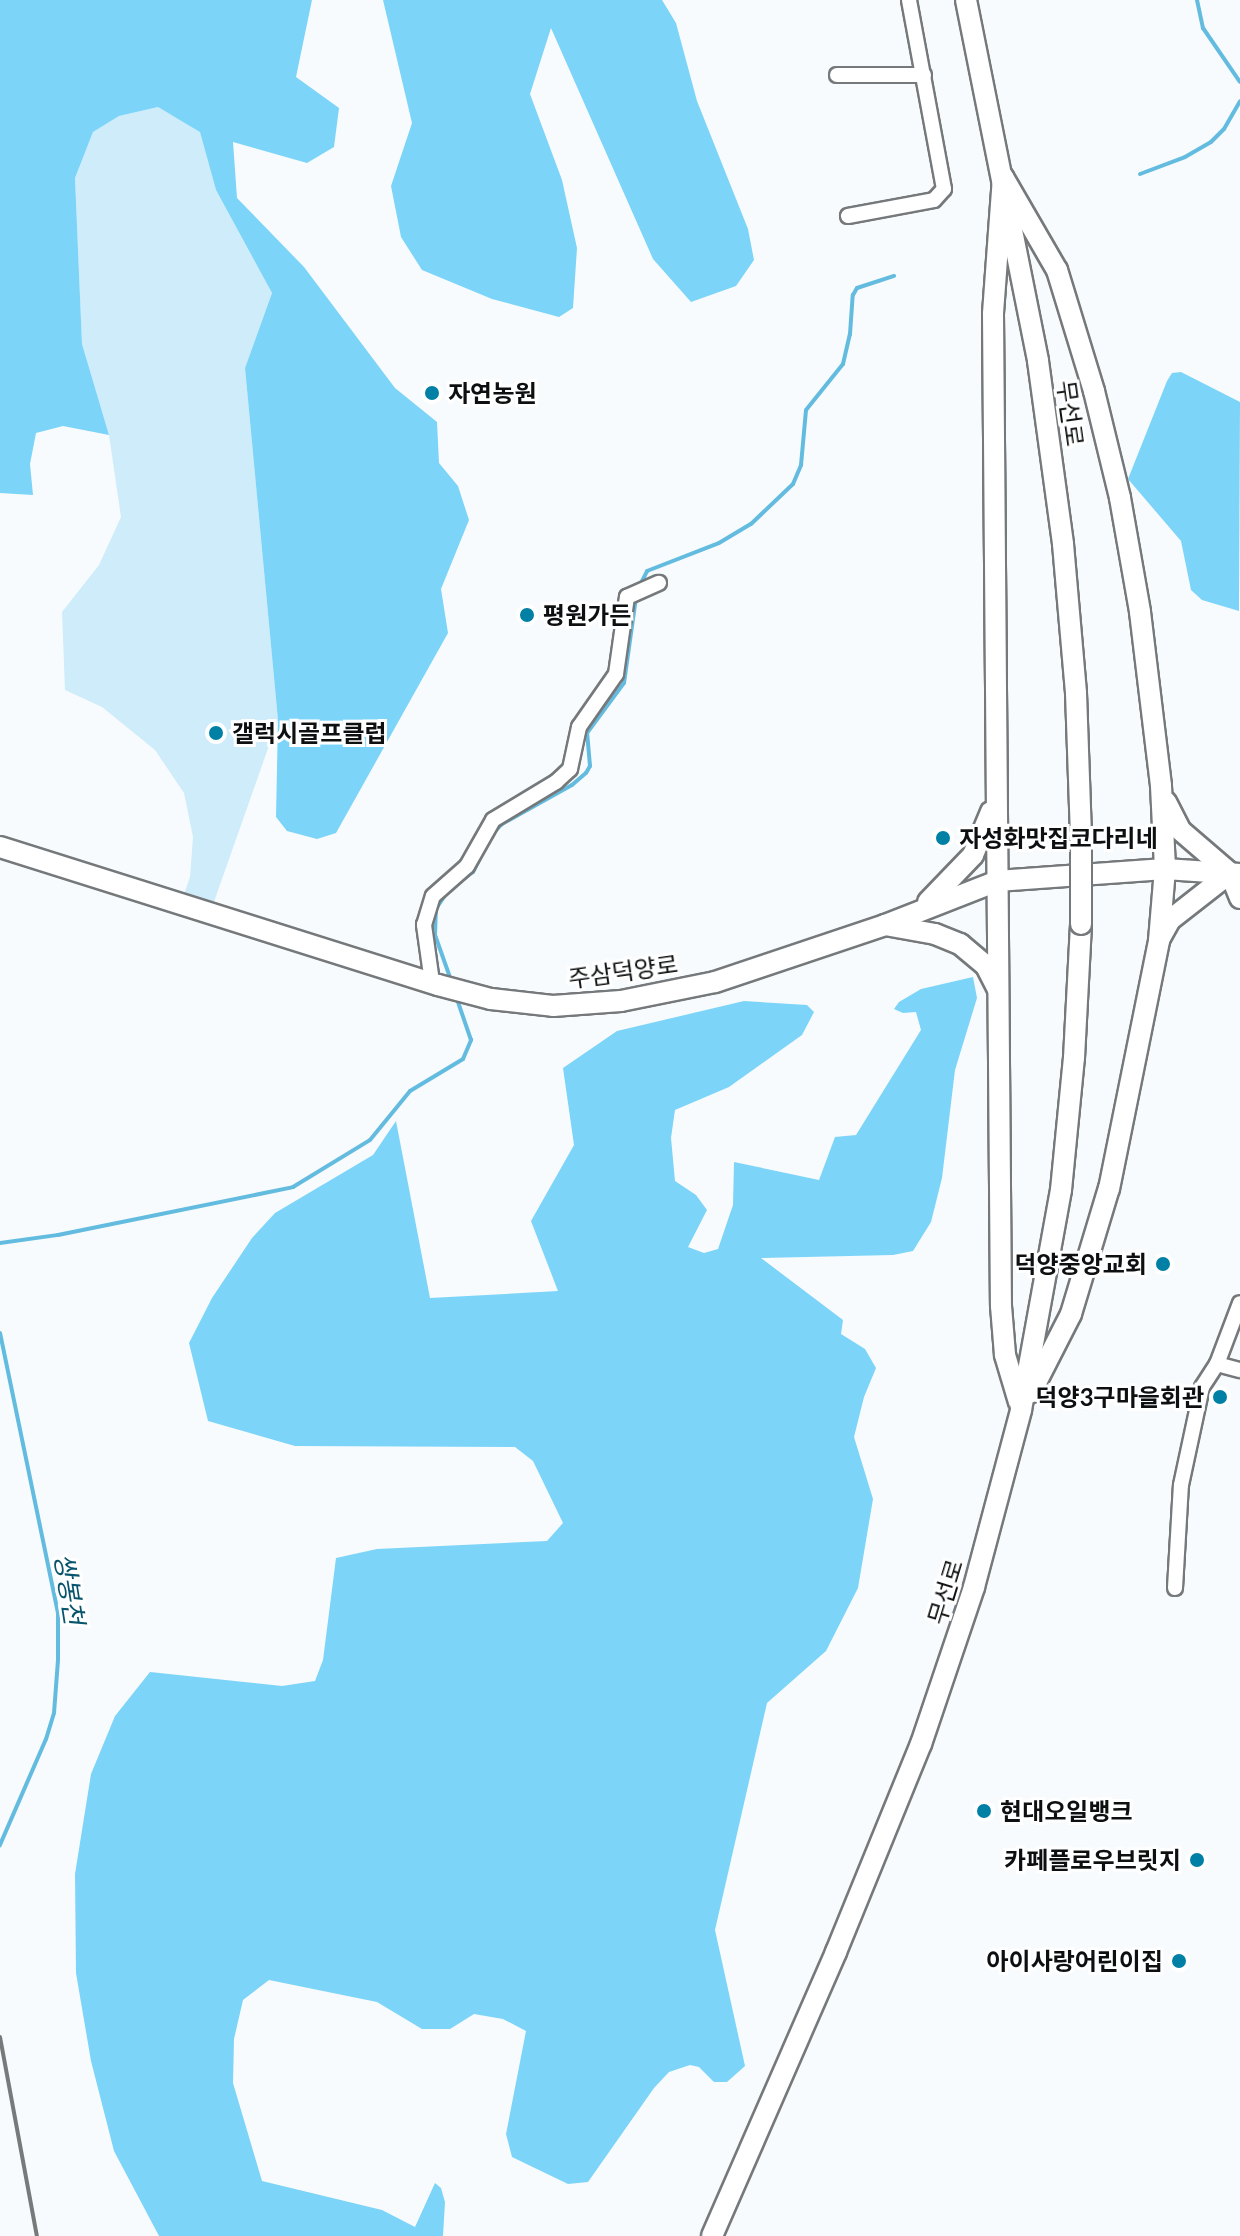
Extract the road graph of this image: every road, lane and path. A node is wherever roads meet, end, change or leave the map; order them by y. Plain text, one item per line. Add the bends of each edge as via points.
1 (909, 0) edge
2 (966, 0) edge
3 (837, 75) dead end
4 (924, 75) junction
5 (1003, 177) junction
6 (848, 216) dead end
7 (659, 583) dead end
8 (1161, 786) junction
9 (997, 794) junction
10 (0, 847) edge
11 (1165, 869) junction
12 (1235, 874) edge
13 (997, 881) junction
14 (1240, 898) edge
15 (919, 911) junction
16 (885, 925) junction
17 (1159, 941) junction
18 (435, 984) junction
19 (999, 993) junction
20 (1240, 1303) edge
21 (1217, 1364) junction
22 (1240, 1370) edge
23 (1021, 1410) junction
24 (1175, 1588) dead end
25 (712, 2236) edge

1 - 4 street
2 - 5 street, 무선로
3 - 4 street
4 - 6 street via 945,181 942,194 934,200
5 - 8 street via 1057,270 1094,391 1140,612
5 - 9 street via 993,314
5 - 23 street, 무선로, bridge via 1038,361 1063,544 1081,838 1074,1058 1061,1190
7 - 18 street via 630,595 624,605 616,674 579,727 570,769 493,820 467,866 433,896 424,925
8 - 11 street
8 - 12 street via 1180,830
9 - 13 street
9 - 15 street via 973,855
10 - 18 street, 주삼덕양로
11 - 12 street, 주삼덕양로
11 - 13 street, 주삼덕양로
11 - 17 street
12 - 14 street
12 - 17 street via 1170,920
13 - 15 street, 주삼덕양로
13 - 19 street
15 - 16 street, 주삼덕양로
16 - 18 street, 주삼덕양로 via 715,982 648,997 520,1004
16 - 19 street via 960,944 986,966
17 - 23 street via 1116,1157 1085,1274 1060,1339
19 - 23 street via 1002,1332
20 - 21 street
21 - 22 street
21 - 24 street via 1202,1387 1181,1485
23 - 25 street, 무선로 via 974,1587 921,1744

